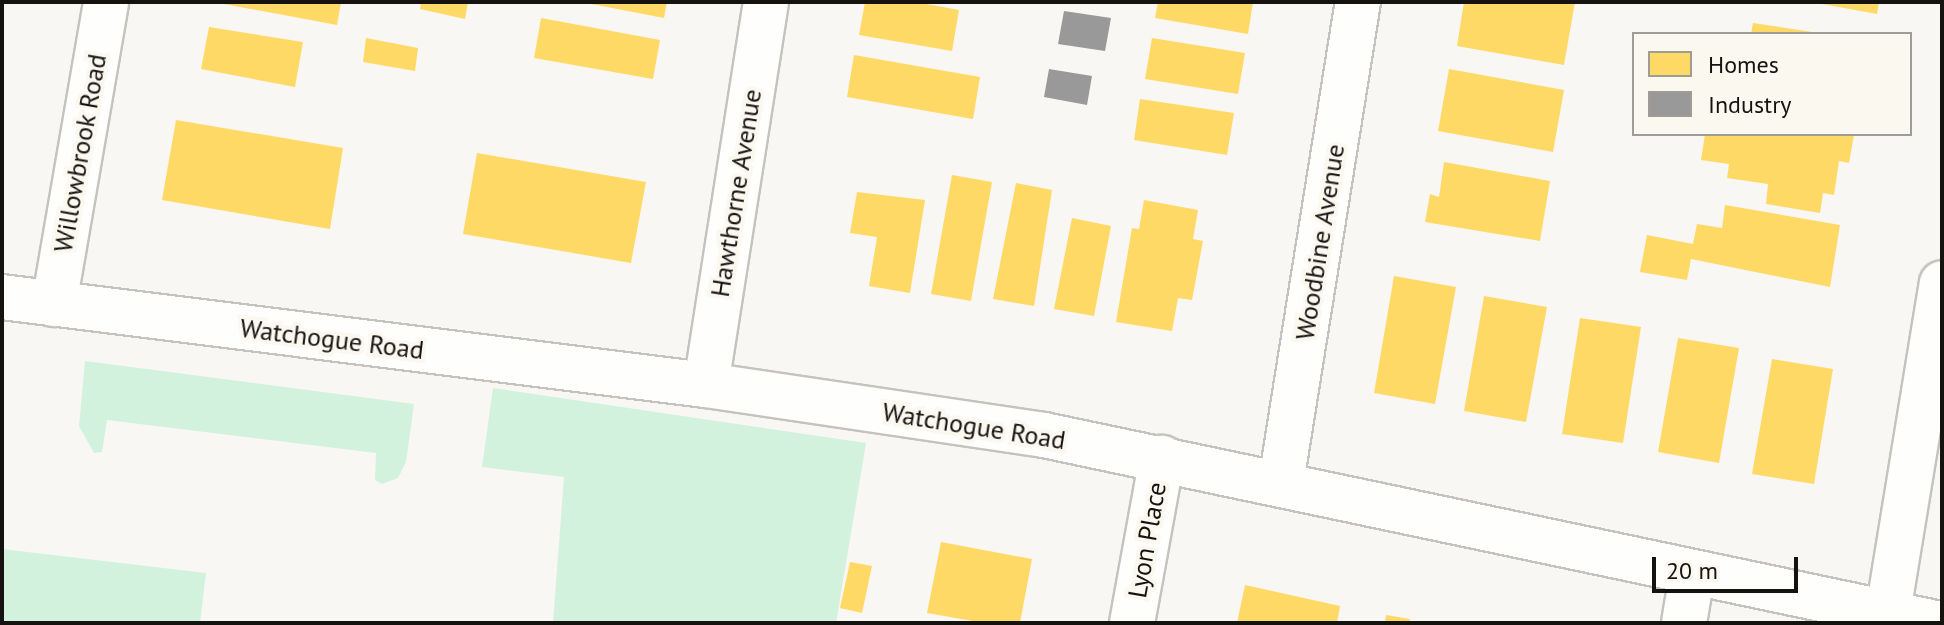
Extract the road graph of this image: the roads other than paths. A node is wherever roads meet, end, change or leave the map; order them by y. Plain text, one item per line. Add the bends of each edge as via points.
1 (106, 2) edge
2 (766, 2) edge
3 (1358, 2) edge
4 (1942, 283) edge
5 (2, 297) edge
6 (54, 304) junction
7 (706, 385) junction
8 (1162, 458) junction
9 (1281, 482) junction
10 (1692, 575) junction
11 (1915, 619) edge
12 (1132, 623) edge
13 (1684, 623) edge

1 - 6 street, Willowbrook Road
2 - 7 street, Hawthorne Avenue
3 - 9 street, Woodbine Avenue
4 - 11 street
5 - 6 street, Watchogue Road
6 - 7 street, Watchogue Road
7 - 8 street, Watchogue Road
8 - 9 street, Watchogue Road
8 - 12 street, Lyon Place
9 - 10 street, Watchogue Road
10 - 11 street, Watchogue Road
10 - 13 street

